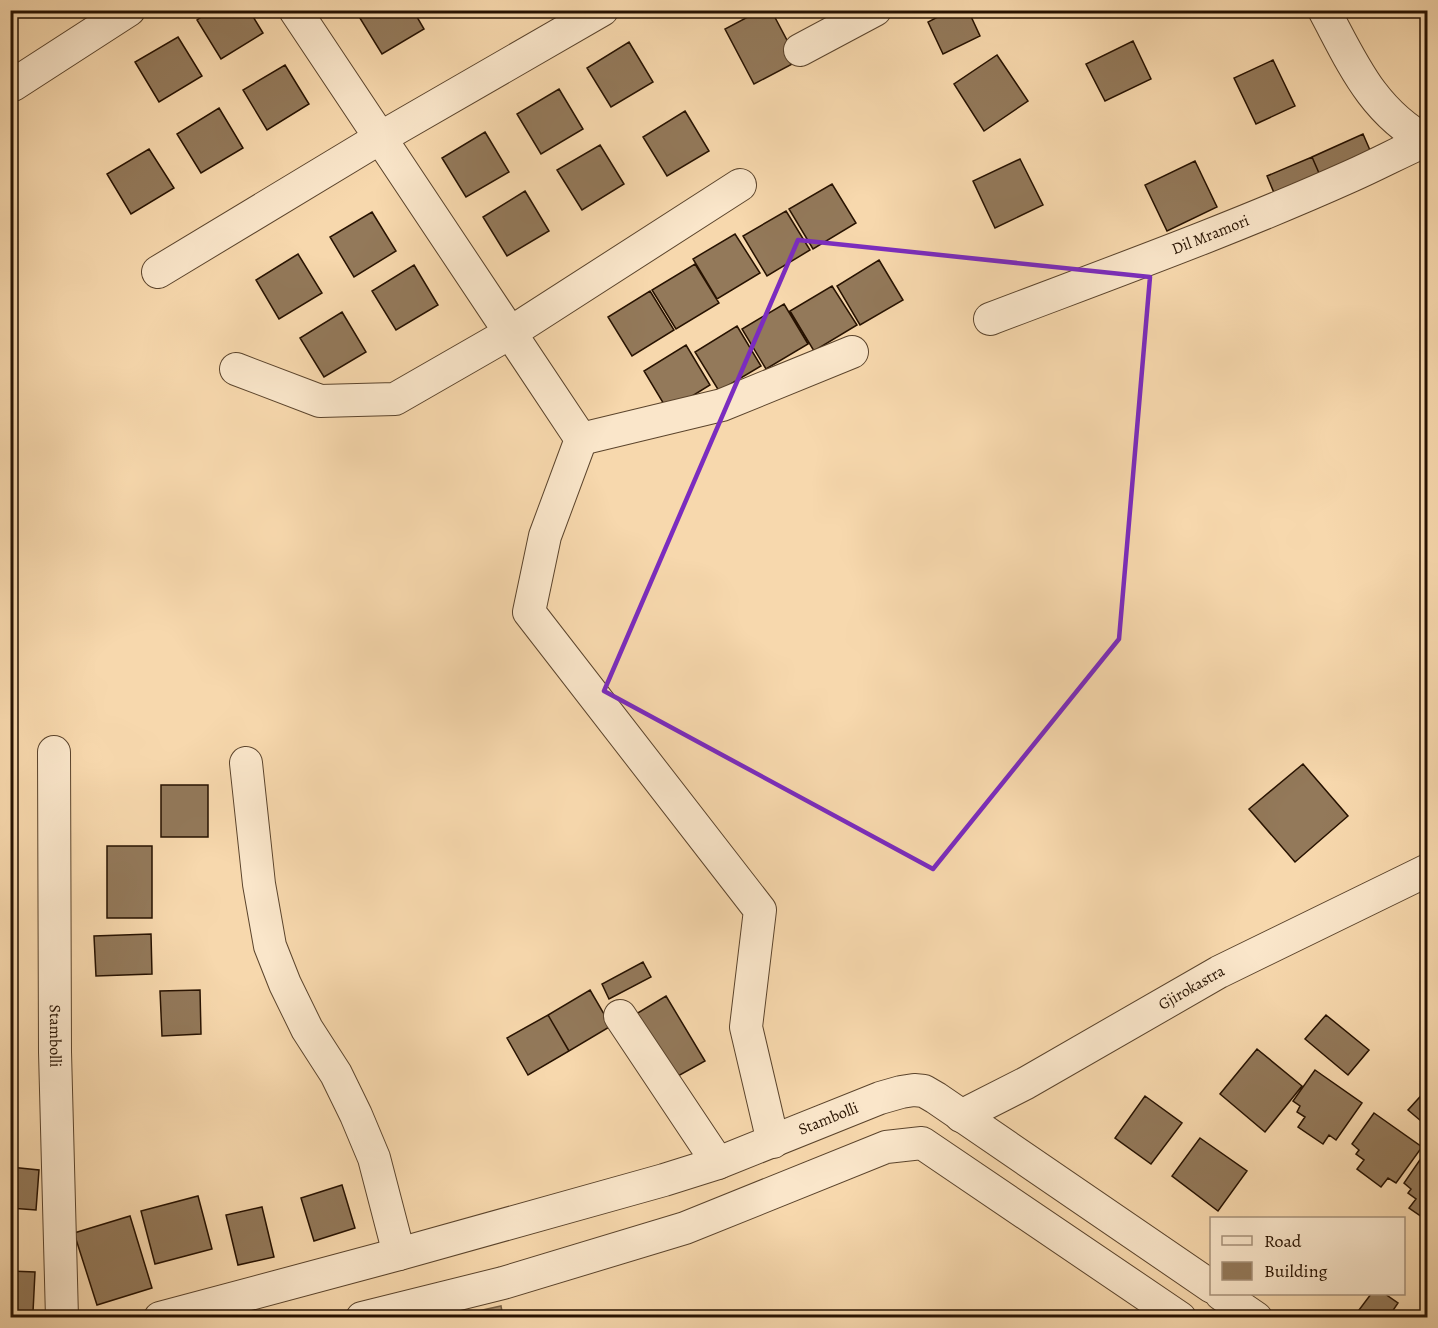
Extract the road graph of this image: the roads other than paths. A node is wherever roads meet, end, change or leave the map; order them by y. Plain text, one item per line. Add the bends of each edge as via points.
1 (129, 10) edge
2 (295, 10) edge
3 (602, 10) edge
4 (875, 10) edge
5 (1324, 10) edge
6 (800, 50) dead end
7 (13, 85) dead end
8 (380, 138) junction
9 (1426, 142) edge
10 (740, 185) dead end
11 (158, 272) dead end
12 (990, 319) dead end
13 (510, 333) junction
14 (852, 352) dead end
15 (236, 369) dead end
16 (580, 439) junction
17 (54, 752) dead end
18 (246, 762) dead end
19 (1428, 870) edge
20 (620, 1016) dead end
21 (961, 1116) junction
22 (773, 1142) junction
23 (718, 1163) junction
24 (399, 1254) junction
25 (1210, 1286) edge
26 (1224, 1295) edge
27 (62, 1317) edge
28 (160, 1317) edge
29 (362, 1317) edge
30 (1180, 1317) edge
31 (1256, 1317) edge

1 - 7 street
2 - 8 street
3 - 8 street
4 - 6 street
5 - 9 street, Dil Mramori via 1381,106 1398,124
8 - 11 street
8 - 13 street
9 - 12 street, Dil Mramori via 1217,232
10 - 13 street
13 - 15 street via 395,399 320,401
13 - 16 street
14 - 16 street via 722,405
16 - 22 street via 545,536 529,612 760,910 746,1027
17 - 27 street, Stambolli via 55,1052
18 - 24 street via 270,946 307,1029 356,1114 374,1158
19 - 21 street, Gjirokastra via 1219,972
20 - 23 street
21 - 22 street, Stambolli via 924,1091 908,1091 880,1098
21 - 25 street, Stambolli
22 - 23 street, Stambolli
23 - 24 street, Stambolli
24 - 28 street, Stambolli
26 - 31 street
29 - 30 street via 503,1283 685,1228 886,1147 922,1143

